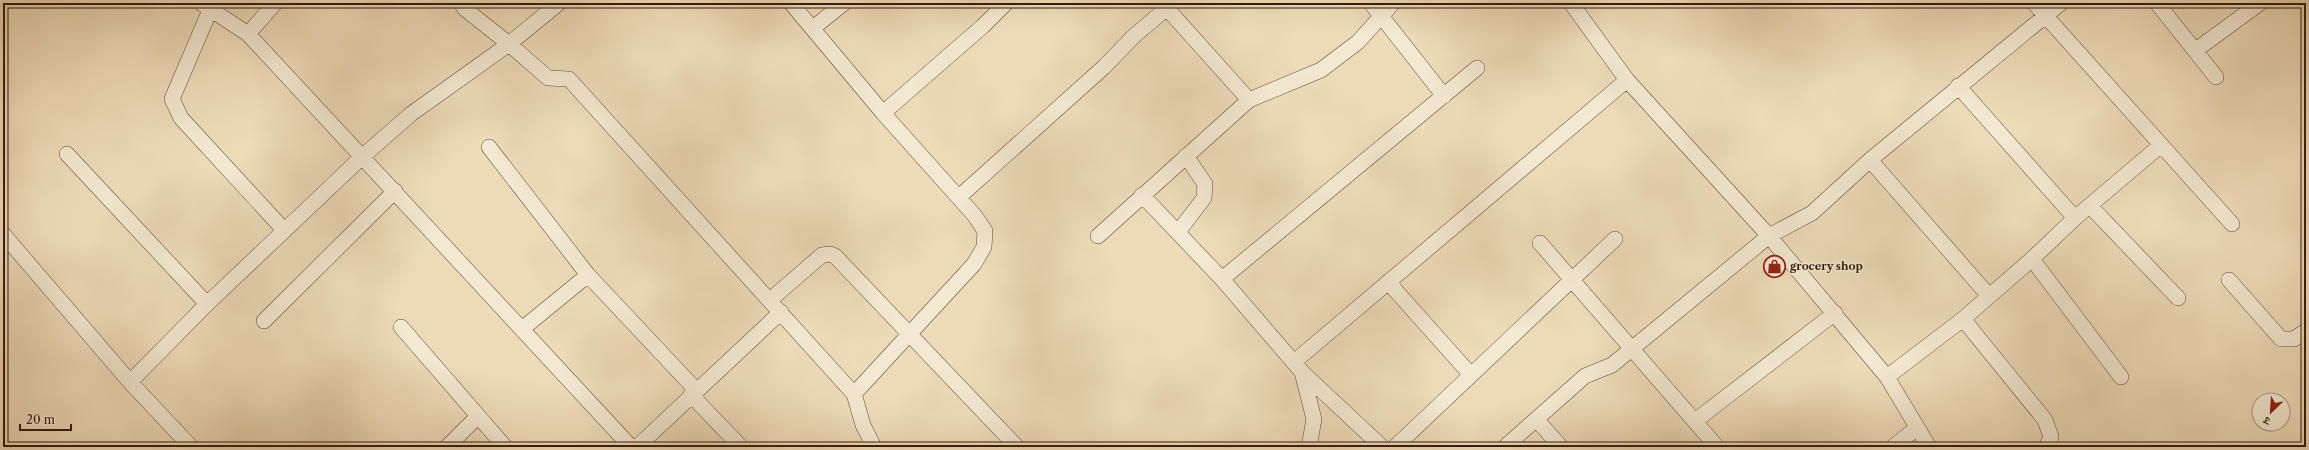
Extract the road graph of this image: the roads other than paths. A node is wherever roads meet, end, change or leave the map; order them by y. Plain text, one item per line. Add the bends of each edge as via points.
1 (275, 3) edge
2 (461, 3) edge
3 (559, 3) edge
4 (791, 3) edge
5 (844, 3) edge
6 (1006, 3) edge
7 (1371, 3) edge
8 (1393, 3) edge
9 (1571, 3) edge
10 (2034, 3) edge
11 (2061, 3) edge
12 (2157, 3) edge
13 (2260, 3) edge
14 (1165, 5) edge
15 (205, 7) edge
16 (1380, 15) junction
17 (2044, 16) junction
18 (813, 28) junction
19 (248, 34) junction
20 (510, 44) junction
21 (2196, 50) junction
22 (1477, 68) dead end
23 (2216, 77) dead end
24 (1626, 80) junction
25 (1958, 86) junction
26 (1444, 96) junction
27 (1249, 100) junction
28 (883, 113) junction
29 (2161, 145) junction
30 (489, 147) dead end
31 (67, 154) dead end
32 (363, 156) junction
33 (1186, 156) junction
34 (1870, 160) junction
35 (395, 191) junction
36 (1142, 195) junction
37 (959, 197) junction
38 (2090, 206) junction
39 (2075, 218) junction
40 (2232, 224) dead end
41 (284, 230) junction
42 (1178, 232) junction
43 (3, 234) edge
44 (1098, 236) dead end
45 (1769, 236) junction
46 (1615, 239) dead end
47 (1540, 243) dead end
48 (2032, 259) junction
49 (588, 274) junction
50 (1222, 279) junction
51 (1572, 279) junction
52 (2229, 280) dead end
53 (1388, 282) junction
54 (1989, 296) junction
55 (2178, 298) dead end
56 (770, 300) junction
57 (207, 304) junction
58 (782, 312) junction
59 (1835, 313) junction
60 (1963, 319) junction
61 (264, 321) dead end
62 (401, 327) dead end
63 (522, 329) junction
64 (2306, 331) edge
65 (908, 334) junction
66 (1632, 348) junction
67 (1298, 367) junction
68 (1471, 375) junction
69 (1887, 377) junction
70 (2121, 377) dead end
71 (130, 382) junction
72 (694, 393) junction
73 (854, 394) junction
74 (478, 416) junction
75 (1537, 420) junction
76 (1695, 421) junction
77 (1917, 428) junction
78 (1507, 445) dead end
79 (191, 447) edge
80 (447, 447) edge
81 (505, 447) edge
82 (631, 447) edge
83 (637, 447) edge
84 (741, 447) edge
85 (874, 447) edge
86 (1017, 447) edge
87 (1309, 447) edge
88 (1382, 447) edge
89 (1395, 447) edge
90 (1561, 447) edge
91 (1717, 447) edge
92 (1894, 447) edge
93 (1929, 447) edge
94 (2046, 447) edge

1 - 19 street
2 - 20 street via 465,9
3 - 20 street
4 - 18 street
5 - 18 street
6 - 28 street
7 - 16 street
8 - 16 street
9 - 24 street
10 - 17 street
11 - 17 street
12 - 21 street
13 - 21 street
14 - 27 street
14 - 37 street via 1104,67
15 - 19 street
15 - 41 street via 172,99 181,118
16 - 26 street
16 - 27 street via 1358,42 1320,70
17 - 25 street
17 - 29 street
18 - 28 street
19 - 32 street
20 - 32 street via 411,114
20 - 56 street via 548,78 569,79
21 - 23 street
22 - 26 street
24 - 45 street
24 - 53 street
25 - 34 street
25 - 39 street
26 - 50 street
27 - 33 street
28 - 37 street
29 - 38 street
29 - 40 street
30 - 49 street
31 - 57 street
32 - 35 street
32 - 41 street
33 - 36 street
33 - 42 street via 1205,184 1205,191 1204,198
34 - 45 street via 1812,213
34 - 54 street
35 - 61 street
35 - 63 street
36 - 42 street
36 - 44 street
37 - 65 street via 985,231 984,247 974,264
38 - 39 street
38 - 55 street
39 - 48 street
41 - 57 street
42 - 50 street
43 - 71 street
45 - 59 street
45 - 66 street
46 - 51 street
47 - 51 street
48 - 54 street
48 - 70 street
49 - 63 street
49 - 72 street
50 - 67 street
51 - 66 street
51 - 68 street
52 - 64 street via 2281,339 2294,339
53 - 67 street
53 - 68 street
54 - 60 street
56 - 58 street
56 - 65 street via 822,255 830,254 844,263
57 - 71 street
58 - 72 street
58 - 73 street
59 - 69 street
59 - 76 street
60 - 69 street
60 - 94 street via 2045,420 2051,437
62 - 74 street
63 - 82 street
65 - 73 street
65 - 86 street
66 - 75 street via 1612,365 1585,376
66 - 76 street
67 - 87 street via 1314,419
67 - 88 street
68 - 89 street
69 - 77 street
71 - 79 street
72 - 83 street
72 - 84 street
73 - 85 street via 863,425
74 - 80 street
74 - 81 street
75 - 78 street
75 - 90 street
76 - 91 street
77 - 92 street
77 - 93 street

